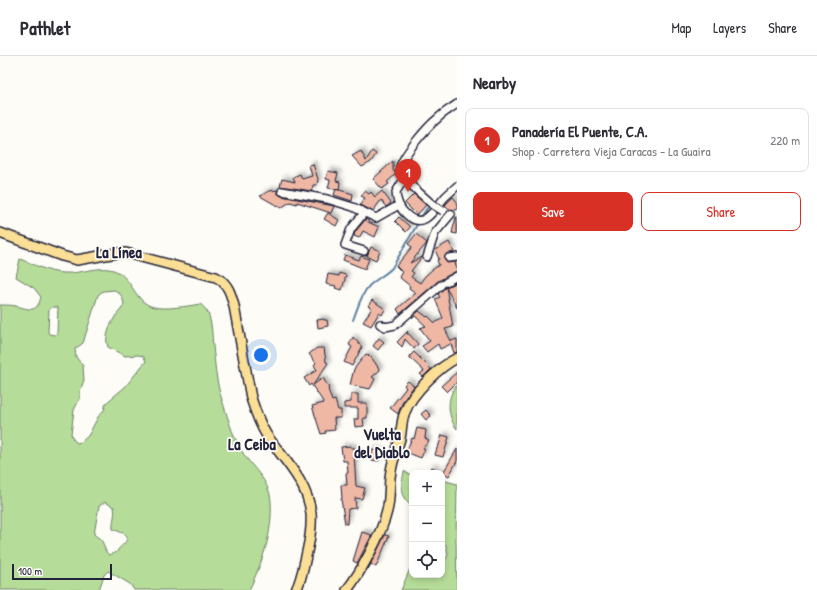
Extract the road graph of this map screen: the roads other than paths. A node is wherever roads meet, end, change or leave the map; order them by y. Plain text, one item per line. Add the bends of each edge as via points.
1 (457, 104) edge
2 (404, 179) junction
3 (457, 186) edge
4 (282, 191) dead end
5 (399, 205) junction
6 (364, 213) junction
7 (454, 215) edge
8 (0, 233) edge
9 (364, 251) dead end
10 (457, 256) edge
11 (427, 257) dead end
12 (449, 258) dead end
13 (457, 276) edge
14 (380, 324) dead end
15 (457, 358) edge
16 (296, 590) edge
17 (348, 590) edge

1 - 2 street via 430,125 410,149 400,168
2 - 5 street via 396,192
2 - 7 street, bridge via 432,204
3 - 5 street via 430,217 422,220 413,219
4 - 6 street via 327,199
5 - 6 street via 379,218
6 - 9 street via 351,229 345,245
7 - 11 street via 435,233
8 - 16 main road via 72,259 117,253 135,254 216,277 225,283 234,306 254,410 267,436 297,476 306,494 310,512 310,535
10 - 12 street
13 - 14 street via 443,284 395,325 385,327
15 - 17 main road via 426,382 406,408 391,468 384,521 361,570

